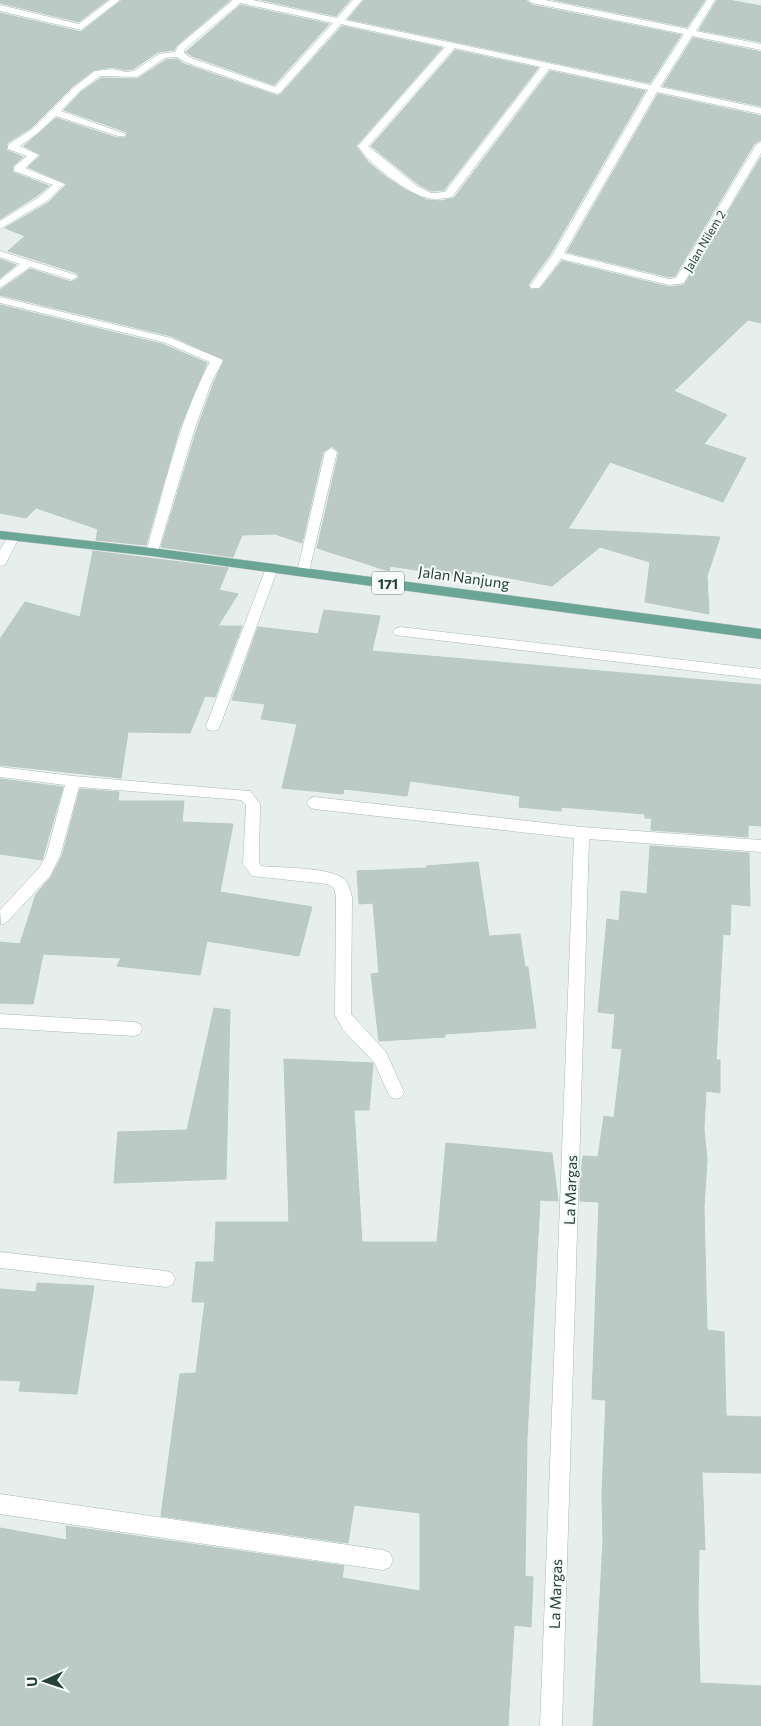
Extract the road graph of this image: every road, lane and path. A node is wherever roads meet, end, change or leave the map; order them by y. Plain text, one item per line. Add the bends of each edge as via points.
1 (116, 0) edge
2 (239, 0) edge
3 (358, 0) edge
4 (532, 0) edge
5 (589, 0) edge
6 (712, 0) edge
7 (0, 8) edge
8 (581, 10) junction
9 (340, 22) junction
10 (690, 33) junction
11 (451, 46) junction
12 (761, 47) edge
13 (179, 54) junction
14 (547, 65) junction
15 (654, 88) junction
16 (761, 111) edge
17 (54, 112) junction
18 (121, 134) dead end
19 (761, 145) edge
20 (0, 226) edge
21 (0, 254) edge
22 (558, 255) junction
23 (28, 263) junction
24 (72, 278) dead end
25 (0, 285) edge
26 (535, 286) dead end
27 (0, 300) edge
28 (332, 452) dead end
29 (0, 535) edge
30 (13, 538) junction
31 (152, 552) junction
32 (0, 562) edge
33 (272, 568) junction
34 (303, 572) junction
35 (400, 632) dead end
36 (761, 634) edge
37 (761, 674) edge
38 (213, 726) dead end
39 (0, 772) edge
40 (73, 781) junction
41 (314, 803) dead end
42 (582, 833) junction
43 (761, 846) edge
44 (0, 919) edge
45 (0, 1021) edge
46 (134, 1029) dead end
47 (396, 1092) dead end
48 (0, 1260) edge
49 (166, 1279) dead end
50 (0, 1504) edge
51 (383, 1560) dead end
52 (551, 1726) edge

1 - 7 street via 81,27
2 - 9 street
2 - 13 street via 181,48
3 - 9 street
4 - 8 street
5 - 8 street
6 - 10 street
8 - 10 street
9 - 11 street
9 - 13 street via 277,91
10 - 12 street
10 - 15 street
11 - 14 street
11 - 14 street via 363,146 418,191 428,195 448,195
13 - 17 street via 162,56 137,74 98,73
14 - 15 street
15 - 16 street
15 - 22 street
17 - 18 street
17 - 20 street via 12,147 34,155 18,169 60,184 43,199
19 - 22 street, Jalan Nilem 2 via 680,281 669,282
21 - 23 street
22 - 26 street
23 - 24 street
23 - 25 street
27 - 31 street via 167,340 217,361 189,428
28 - 34 street
29 - 30 main road, 171
30 - 31 main road, Jalan Nanjung / 171
30 - 32 street
31 - 33 main road, Jalan Nanjung / 171
33 - 34 main road, Jalan Nanjung / 171
33 - 38 street
34 - 36 main road, Jalan Nanjung / 171
35 - 37 street
39 - 40 street
40 - 44 street via 53,856 45,872
40 - 47 street via 245,795 253,804 251,864 257,872 330,878 340,884 344,896 343,1015 348,1026 378,1054
41 - 42 street
42 - 43 street
42 - 52 street, La Margas
45 - 46 street
48 - 49 street
50 - 51 street

